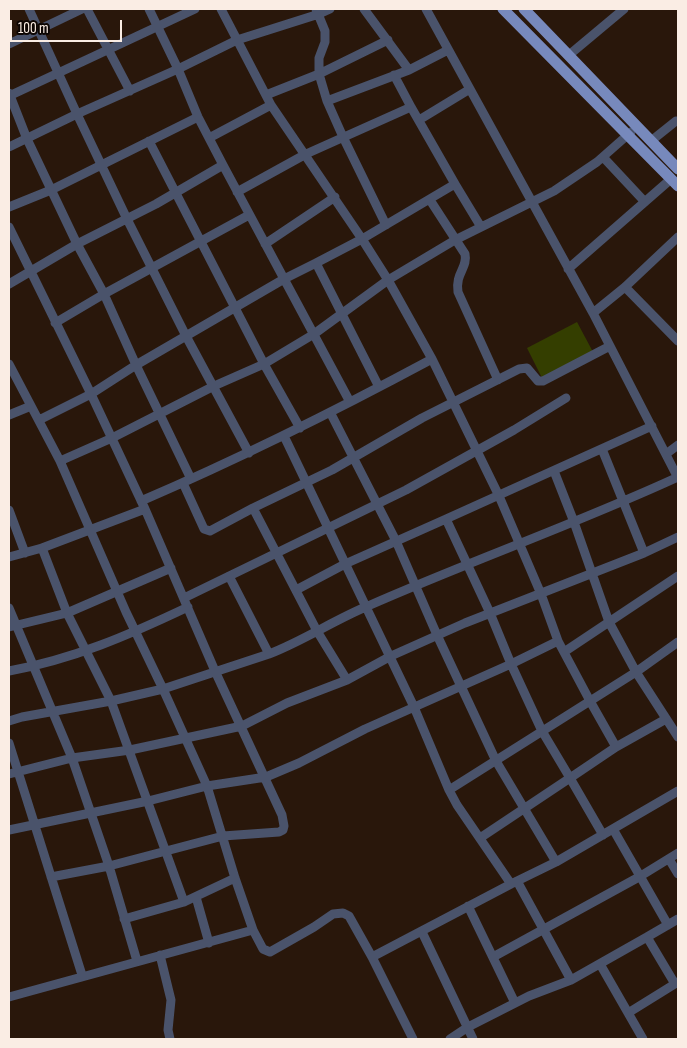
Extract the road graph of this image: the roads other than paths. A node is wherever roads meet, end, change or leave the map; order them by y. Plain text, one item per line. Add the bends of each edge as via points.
1 (29, 9) edge
2 (82, 9) edge
3 (87, 9) edge
4 (149, 9) edge
5 (195, 9) edge
6 (220, 9) edge
7 (330, 9) edge
8 (364, 9) edge
9 (426, 9) edge
10 (503, 9) edge
11 (524, 9) edge
12 (624, 9) edge
13 (317, 11) edge
14 (157, 26) junction
15 (39, 30) junction
16 (237, 40) junction
17 (388, 40) junction
18 (9, 44) edge
19 (108, 50) junction
20 (448, 50) junction
21 (569, 55) junction
22 (178, 69) junction
23 (409, 70) junction
24 (59, 73) junction
25 (319, 74) junction
26 (394, 76) junction
27 (470, 89) junction
28 (130, 91) junction
29 (266, 94) junction
30 (9, 95) edge
31 (327, 101) junction
32 (271, 105) junction
33 (411, 107) junction
34 (77, 114) junction
35 (198, 117) junction
36 (419, 120) junction
37 (676, 121) dead end
38 (636, 126) junction
39 (628, 136) junction
40 (343, 137) junction
41 (209, 138) junction
42 (27, 139) junction
43 (149, 141) junction
44 (651, 141) junction
45 (9, 147) edge
46 (306, 154) junction
47 (603, 157) junction
48 (223, 165) junction
49 (101, 166) junction
50 (676, 178) edge
51 (455, 184) junction
52 (51, 190) junction
53 (237, 192) junction
54 (175, 193) junction
55 (335, 197) junction
56 (430, 200) junction
57 (645, 202) junction
58 (532, 203) junction
59 (9, 207) edge
60 (250, 215) junction
61 (127, 219) junction
62 (386, 225) junction
63 (481, 226) junction
64 (9, 227) edge
65 (678, 237) edge
66 (362, 239) junction
67 (455, 240) junction
68 (201, 241) junction
69 (77, 244) junction
70 (265, 244) junction
71 (316, 263) junction
72 (153, 267) junction
73 (568, 268) junction
74 (30, 272) junction
75 (284, 279) junction
76 (388, 280) junction
77 (9, 284) edge
78 (625, 287) junction
79 (104, 294) junction
80 (235, 308) junction
81 (341, 313) junction
82 (593, 314) junction
83 (55, 323) junction
84 (314, 334) junction
85 (186, 336) junction
86 (678, 341) edge
87 (610, 346) junction
88 (432, 359) junction
89 (9, 364) edge
90 (264, 364) junction
91 (136, 366) junction
92 (498, 380) junction
93 (214, 386) junction
94 (379, 387) junction
95 (91, 394) junction
96 (566, 398) dead end
97 (350, 402) junction
98 (454, 403) junction
99 (31, 406) junction
100 (330, 412) junction
101 (160, 414) junction
102 (9, 415) edge
103 (39, 420) junction
104 (652, 426) junction
105 (300, 428) junction
106 (284, 436) junction
107 (112, 438) junction
108 (678, 445) edge
109 (602, 449) junction
110 (477, 451) junction
111 (249, 453) junction
112 (666, 454) junction
113 (354, 457) junction
114 (60, 461) junction
115 (554, 471) junction
116 (678, 478) edge
117 (187, 481) junction
118 (306, 482) junction
119 (499, 496) junction
120 (141, 501) junction
121 (624, 502) junction
122 (377, 504) junction
123 (253, 508) junction
124 (146, 509) junction
125 (9, 510) edge
126 (446, 519) junction
127 (574, 522) junction
128 (327, 528) junction
129 (90, 529) junction
130 (678, 537) edge
131 (396, 541) junction
132 (520, 543) junction
133 (42, 548) junction
134 (276, 552) junction
135 (25, 553) junction
136 (644, 553) junction
137 (9, 557) edge
138 (345, 564) junction
139 (467, 564) junction
140 (171, 568) junction
141 (591, 574) junction
142 (229, 576) junction
143 (678, 576) edge
144 (416, 585) junction
145 (296, 590) junction
146 (117, 592) junction
147 (541, 594) junction
148 (184, 598) junction
149 (367, 606) junction
150 (188, 607) junction
151 (9, 608) edge
152 (68, 613) junction
153 (490, 613) junction
154 (609, 622) junction
155 (13, 626) edge
156 (317, 631) junction
157 (135, 632) junction
158 (437, 635) junction
159 (558, 640) junction
160 (678, 642) edge
161 (87, 651) junction
162 (564, 652) junction
163 (269, 654) junction
164 (391, 656) junction
165 (511, 664) junction
166 (35, 666) junction
167 (9, 671) edge
168 (215, 671) junction
169 (636, 672) junction
170 (347, 680) junction
171 (461, 686) junction
172 (163, 689) junction
173 (590, 701) junction
174 (112, 702) junction
175 (414, 707) junction
176 (53, 712) junction
177 (666, 719) junction
178 (9, 721) edge
179 (242, 726) junction
180 (542, 731) junction
181 (678, 737) edge
182 (186, 738) junction
183 (9, 744) edge
184 (616, 747) junction
185 (130, 750) junction
186 (72, 758) junction
187 (496, 761) junction
188 (18, 771) junction
189 (9, 774) edge
190 (266, 777) junction
191 (570, 778) junction
192 (207, 786) junction
193 (449, 790) junction
194 (678, 791) edge
195 (148, 801) junction
196 (524, 810) junction
197 (90, 812) junction
198 (34, 824) junction
199 (613, 829) junction
200 (9, 830) edge
201 (603, 835) junction
202 (223, 836) junction
203 (480, 838) junction
204 (166, 852) junction
205 (678, 853) edge
206 (669, 859) junction
207 (556, 862) junction
208 (108, 866) junction
209 (678, 874) edge
210 (51, 877) junction
211 (639, 877) junction
212 (235, 878) junction
213 (514, 882) junction
214 (196, 897) junction
215 (184, 902) junction
216 (468, 906) junction
217 (124, 919) junction
218 (678, 919) edge
219 (668, 925) junction
220 (543, 929) junction
221 (253, 930) junction
222 (422, 932) junction
223 (646, 937) junction
224 (209, 943) junction
225 (160, 955) junction
226 (372, 957) junction
227 (493, 957) junction
228 (137, 961) junction
229 (600, 964) junction
230 (82, 975) junction
231 (571, 980) junction
232 (676, 983) edge
233 (9, 996) edge
234 (515, 1003) junction
235 (628, 1013) junction
236 (468, 1027) junction
237 (170, 1039) edge
238 (413, 1039) edge
239 (450, 1039) edge
240 (474, 1039) edge
241 (643, 1039) edge

1 - 15 street
2 - 15 street
3 - 19 street
4 - 14 street
5 - 14 street
6 - 16 street
7 - 13 street
8 - 17 street
9 - 20 street
10 - 39 main road
11 - 21 main road
12 - 21 street
13 - 16 street
13 - 25 street via 325,31
14 - 19 street
14 - 22 street
15 - 18 street
15 - 24 street
16 - 22 street
16 - 29 street
17 - 23 street
17 - 25 street
19 - 24 street
19 - 28 street
20 - 23 street
20 - 27 street
21 - 38 main road
22 - 28 street
22 - 35 street
23 - 26 street
24 - 30 street
24 - 34 street
25 - 29 street
25 - 31 street
26 - 31 street
26 - 33 street
27 - 36 street
27 - 58 street
28 - 34 street
29 - 32 street
30 - 42 street
31 - 40 street
32 - 41 street
32 - 46 street
33 - 36 street
33 - 40 street
34 - 42 street
34 - 49 street
35 - 41 street
35 - 43 street
36 - 51 street
37 - 44 street
38 - 39 street
38 - 44 main road
39 - 47 street
39 - 50 main road
40 - 46 street
40 - 62 street
41 - 48 street
42 - 45 street
42 - 52 street
43 - 49 street
43 - 54 street
44 - 50 main road
46 - 53 street
46 - 55 street
47 - 57 street
47 - 58 street
48 - 53 street
48 - 54 street
49 - 52 street
49 - 61 street
50 - 57 street
51 - 56 street
51 - 63 street
52 - 59 street
52 - 69 street
53 - 60 street
54 - 61 street
54 - 68 street
55 - 66 street
55 - 70 street
56 - 62 street
56 - 67 street
57 - 73 street
58 - 63 street
58 - 73 street
60 - 68 street
60 - 70 street
61 - 69 street
61 - 72 street
62 - 66 street
63 - 67 street
64 - 74 street
65 - 78 street
66 - 71 street
66 - 76 street
67 - 76 street
67 - 92 street via 466,258 457,280 458,292
68 - 72 street
68 - 80 street
69 - 74 street
69 - 79 street
70 - 75 street
71 - 75 street
71 - 81 street
72 - 79 street
72 - 85 street
73 - 82 street
74 - 77 street
74 - 83 street
75 - 80 street
75 - 84 street
76 - 81 street
76 - 88 street
78 - 82 street
78 - 86 street
79 - 83 street
79 - 91 street
80 - 85 street
80 - 90 street
81 - 84 street
81 - 94 street
82 - 87 street
83 - 95 street
84 - 90 street
84 - 97 street
85 - 91 street
85 - 93 street
87 - 92 street via 543,381 538,381 524,368
87 - 104 street
88 - 94 street
88 - 98 street
89 - 99 street
90 - 93 street
90 - 105 street
91 - 95 street
91 - 101 street
92 - 98 street
93 - 101 street
93 - 111 street
94 - 97 street
95 - 103 street
95 - 107 street
96 - 110 street
97 - 100 street
98 - 110 street
98 - 113 street
99 - 102 street
99 - 103 street
100 - 105 street
100 - 113 street
101 - 107 street
101 - 117 street
103 - 114 street
104 - 109 street
104 - 112 street
105 - 106 street
106 - 111 street
106 - 118 street
107 - 114 street
107 - 120 street
108 - 112 street
109 - 115 street
109 - 121 street
110 - 119 street
110 - 122 street
111 - 117 street
112 - 116 street
113 - 118 street
113 - 122 street
114 - 129 street
115 - 119 street
115 - 127 street
116 - 121 street
117 - 120 street
117 - 123 street via 202,525 207,530
118 - 123 street
118 - 128 street
119 - 126 street
119 - 132 street
120 - 124 street
121 - 127 street
121 - 136 street
122 - 128 street
122 - 131 street
123 - 134 street
124 - 129 street
124 - 140 street
125 - 135 street
126 - 131 street
126 - 139 street
127 - 132 street
127 - 141 street
128 - 134 street
128 - 138 street
129 - 133 street
129 - 146 street
130 - 136 street
131 - 138 street
131 - 144 street
132 - 139 street
132 - 147 street
133 - 135 street
133 - 152 street
134 - 142 street
134 - 145 street
135 - 137 street
136 - 141 street
138 - 145 street
138 - 149 street
139 - 144 street
139 - 153 street
140 - 146 street
140 - 148 street
141 - 147 street
141 - 154 street
142 - 148 street
142 - 163 street
143 - 154 street
144 - 149 street
144 - 158 street
145 - 156 street
146 - 152 street
146 - 157 street
147 - 153 street
147 - 159 street
148 - 150 street
149 - 156 street
149 - 164 street
150 - 157 street
150 - 168 street
151 - 155 street
152 - 155 street
152 - 161 street
153 - 158 street
153 - 165 street
154 - 162 street
154 - 169 street
155 - 166 street
156 - 163 street
156 - 170 street
157 - 161 street
157 - 172 street
158 - 164 street
158 - 171 street
159 - 162 street
159 - 165 street
160 - 169 street
161 - 166 street
161 - 174 street
162 - 173 street
163 - 168 street
164 - 170 street
164 - 175 street
165 - 171 street
165 - 180 street
166 - 167 street
166 - 176 street
168 - 172 street
168 - 179 street
169 - 173 street
169 - 177 street
170 - 179 street via 287,703
171 - 175 street
171 - 187 street
172 - 174 street
172 - 182 street
173 - 180 street
173 - 184 street
174 - 176 street
174 - 185 street
175 - 190 street
175 - 193 street
176 - 178 street
176 - 186 street
177 - 181 street
177 - 184 street
179 - 182 street
179 - 190 street
180 - 187 street
180 - 191 street
182 - 185 street
182 - 192 street
183 - 188 street
184 - 191 street
185 - 186 street
185 - 195 street
186 - 188 street
186 - 197 street
187 - 193 street
187 - 196 street
188 - 189 street
188 - 198 street
190 - 192 street
190 - 202 street via 282,815 283,830 269,834
191 - 196 street
191 - 201 street
192 - 195 street
192 - 202 street
193 - 203 street
194 - 199 street
195 - 197 street
195 - 204 street
196 - 203 street
196 - 207 street
197 - 198 street
197 - 208 street
198 - 200 street
198 - 210 street
199 - 201 street
199 - 211 street
201 - 207 street
202 - 204 street
202 - 212 street
203 - 213 street
204 - 208 street
204 - 215 street
205 - 206 street
206 - 209 street
206 - 211 street
207 - 213 street
208 - 210 street
208 - 217 street
210 - 230 street
211 - 219 street
211 - 220 street
212 - 214 street
212 - 221 street
213 - 216 street
213 - 220 street
214 - 215 street
214 - 224 street
215 - 217 street
216 - 222 street
216 - 227 street
217 - 228 street
218 - 219 street
219 - 223 street
220 - 227 street
220 - 231 street
221 - 224 street
221 - 226 street via 263,949 270,952 328,916 343,913 348,916
222 - 226 street
222 - 236 street
223 - 229 street
223 - 232 street
224 - 225 street
225 - 228 street
225 - 237 street via 171,1000
226 - 238 street
227 - 234 street
228 - 230 street
229 - 231 street
229 - 235 street
230 - 233 street
231 - 234 street
232 - 235 street
234 - 236 street
235 - 241 street
236 - 239 street
236 - 240 street

